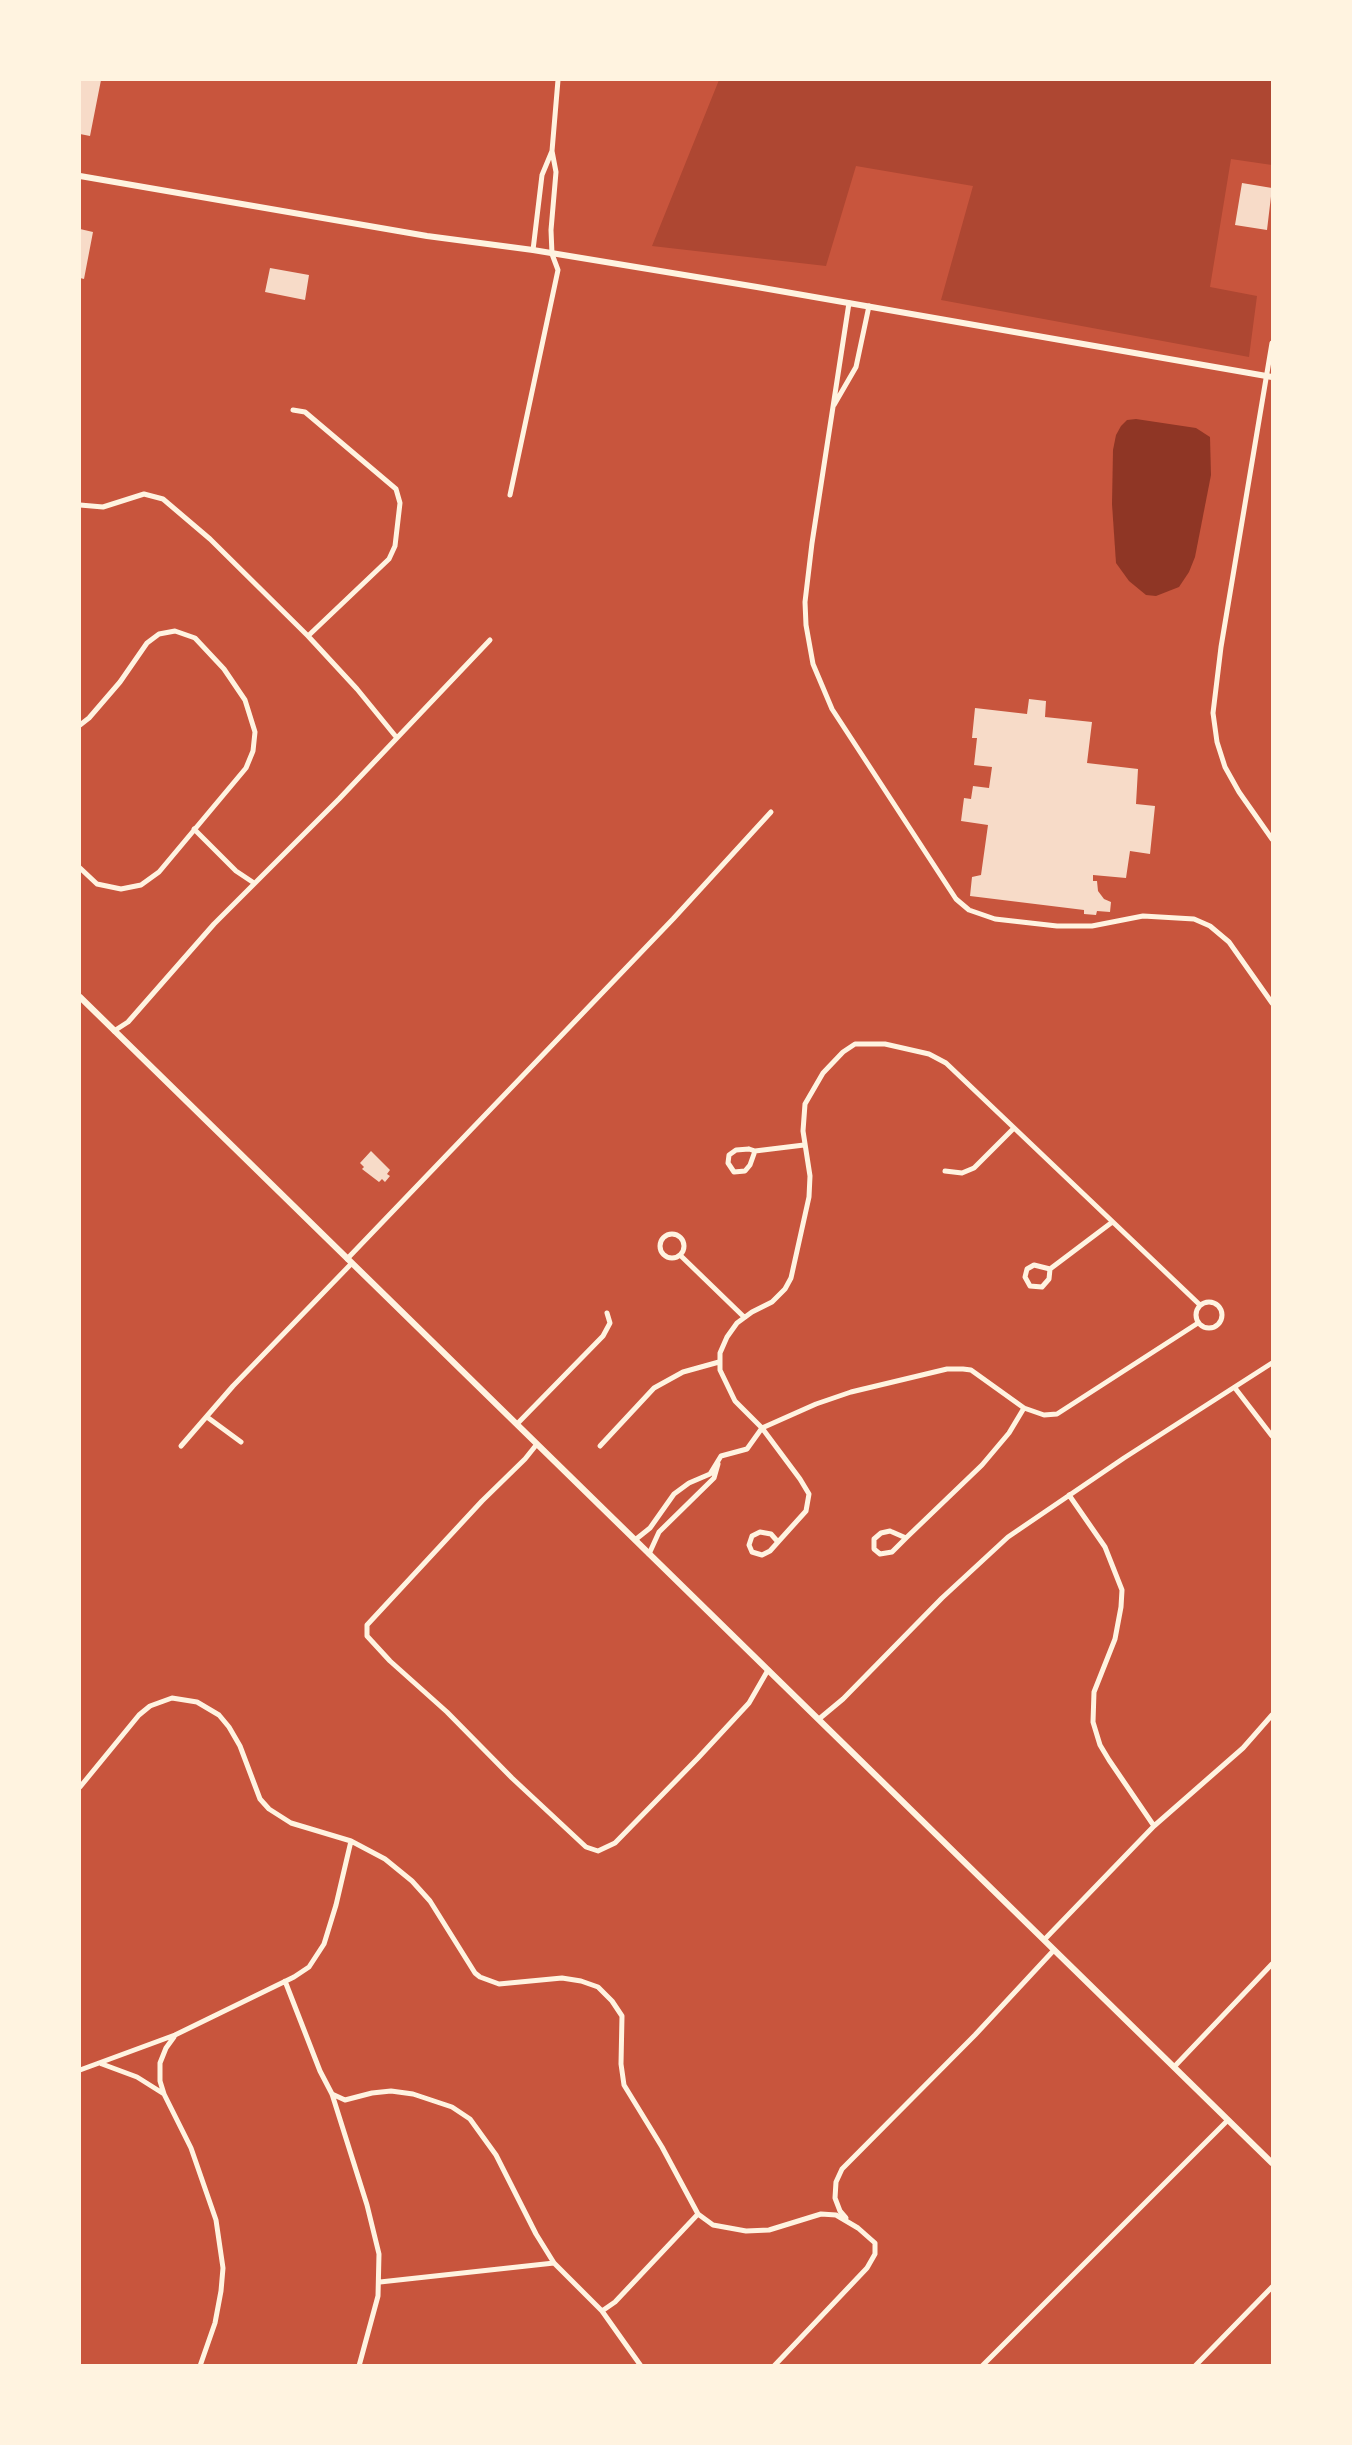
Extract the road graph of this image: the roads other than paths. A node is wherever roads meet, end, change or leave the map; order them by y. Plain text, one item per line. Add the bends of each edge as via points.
1 (558, 80) edge
2 (552, 151) junction
3 (80, 176) edge
4 (534, 250) junction
5 (552, 254) junction
6 (849, 303) junction
7 (869, 306) junction
8 (1272, 343) edge
9 (1269, 376) edge
10 (833, 407) junction
11 (293, 410) dead end
12 (510, 495) dead end
13 (80, 505) edge
14 (308, 636) junction
15 (490, 640) dead end
16 (80, 725) edge
17 (397, 738) junction
18 (771, 812) dead end
19 (194, 829) junction
20 (1272, 839) edge
21 (80, 868) edge
22 (254, 883) junction
23 (80, 997) edge
24 (1272, 1003) edge
25 (114, 1031) junction
26 (1014, 1128) junction
27 (804, 1145) junction
28 (755, 1151) junction
29 (945, 1171) dead end
30 (1111, 1223) junction
31 (681, 1256) junction
32 (350, 1261) junction
33 (1050, 1269) junction
34 (1200, 1305) junction
35 (607, 1313) dead end
36 (744, 1317) junction
37 (1198, 1323) junction
38 (718, 1362) junction
39 (1272, 1363) edge
40 (1234, 1388) junction
41 (1024, 1408) junction
42 (207, 1416) junction
43 (517, 1424) junction
44 (762, 1428) junction
45 (1272, 1436) edge
46 (241, 1442) dead end
47 (537, 1444) junction
48 (181, 1446) dead end
49 (600, 1446) dead end
50 (721, 1456) junction
51 (1069, 1495) junction
52 (906, 1538) junction
53 (635, 1540) junction
54 (778, 1542) junction
55 (649, 1554) junction
56 (768, 1670) junction
57 (1272, 1715) edge
58 (819, 1719) junction
59 (80, 1786) edge
60 (1154, 1826) junction
61 (351, 1841) junction
62 (1044, 1940) junction
63 (1054, 1950) junction
64 (1272, 1965) edge
65 (285, 1981) junction
66 (175, 2036) junction
67 (100, 2064) junction
68 (1174, 2067) junction
69 (80, 2070) edge
70 (164, 2094) junction
71 (332, 2094) junction
72 (1228, 2120) junction
73 (1272, 2163) edge
74 (698, 2214) junction
75 (849, 2222) junction
76 (554, 2263) junction
77 (380, 2282) junction
78 (1272, 2287) edge
79 (602, 2311) junction
80 (200, 2366) edge
81 (359, 2366) edge
82 (641, 2366) edge
83 (774, 2366) edge
84 (982, 2366) edge
85 (1195, 2366) edge

1 - 2 street
2 - 4 street via 542,175
2 - 5 street via 556,172
3 - 4 street via 421,235
4 - 5 street
5 - 6 street
5 - 12 street via 558,270
6 - 7 street
6 - 10 street
7 - 9 street
7 - 10 street via 856,367
8 - 9 street
9 - 20 street via 1219,657 1213,713 1225,767
10 - 24 street via 805,602 813,664 832,709 956,899 986,918 1057,926 1092,926 1143,916 1194,919 1229,942
11 - 14 street via 305,412 396,489 400,503 395,546 389,559
13 - 14 street via 103,507 144,494 163,499 210,539
14 - 17 street
15 - 17 street
16 - 19 street via 120,682 152,638 175,631 195,638 224,669 245,700 255,732 246,768
17 - 22 street
18 - 32 street
19 - 21 street via 159,872 141,885 103,887
19 - 22 street via 236,871
22 - 25 street via 128,1022
23 - 25 street
25 - 32 street
26 - 27 street via 938,1058 885,1044 865,1043 843,1052 816,1082 805,1104
26 - 29 street via 974,1168 962,1173
26 - 30 street
27 - 28 street
27 - 36 street via 810,1176 808,1197 791,1278 772,1302
28 - 28 street via 745,1172 731,1170 728,1158 732,1152
30 - 33 street
30 - 34 street
31 - 31 street via 663,1254 662,1239 672,1234 680,1237
31 - 36 street
32 - 42 street
32 - 43 street
33 - 33 street via 1049,1279 1042,1287 1034,1288 1027,1283 1030,1266
34 - 37 street
34 - 37 street via 1216,1305 1222,1315 1215,1326
35 - 43 street via 610,1323 603,1336
36 - 38 street via 727,1337
37 - 41 street via 1063,1412 1044,1415
38 - 44 street via 735,1401
38 - 49 street via 682,1372 654,1388
39 - 40 street
40 - 45 street
40 - 51 street
41 - 44 street via 971,1370 955,1368 833,1397
41 - 52 street via 982,1465
42 - 46 street
42 - 48 street
43 - 47 street
44 - 50 street via 747,1449
44 - 54 street via 809,1494 804,1515
47 - 53 street
47 - 56 street via 367,1624 365,1632 390,1661 586,1847 604,1851 749,1703
50 - 53 street via 710,1474 674,1494 651,1528
50 - 55 street via 714,1478 659,1533
51 - 58 street via 1008,1537
51 - 60 street via 1105,1547 1122,1590 1115,1639 1094,1692 1093,1722 1108,1760
52 - 52 street via 898,1549 884,1555 876,1552 873,1545 877,1535 885,1531
53 - 55 street
54 - 54 street via 762,1555 752,1552 749,1545 752,1536 760,1532 771,1534
55 - 56 street
56 - 58 street
57 - 60 street via 1244,1748
58 - 62 street
59 - 61 street via 143,1710 164,1699 188,1699 223,1718 240,1746 260,1800 269,1809 291,1823
60 - 62 street
61 - 65 street via 320,1952 302,1973
61 - 74 street via 385,1859 421,1890 480,1977 499,1983 562,1978 581,1981 598,1987 612,2001 622,2016 624,2085
62 - 63 street
63 - 68 street
63 - 75 street via 842,2169 835,2198
64 - 68 street
65 - 66 street
65 - 71 street
66 - 67 street
66 - 70 street via 160,2063
67 - 69 street
67 - 70 street via 137,2077
68 - 72 street
70 - 80 street via 191,2148 218,2229 223,2268 221,2291
71 - 76 street via 345,2100 391,2091 413,2094 462,2113 496,2155
71 - 77 street via 367,2205 379,2254
72 - 73 street
72 - 84 street
74 - 75 street via 713,2225 746,2231 769,2230 821,2214 836,2215
74 - 79 street
75 - 83 street via 875,2242 873,2259
76 - 77 street
76 - 79 street
77 - 81 street
78 - 85 street
79 - 82 street

